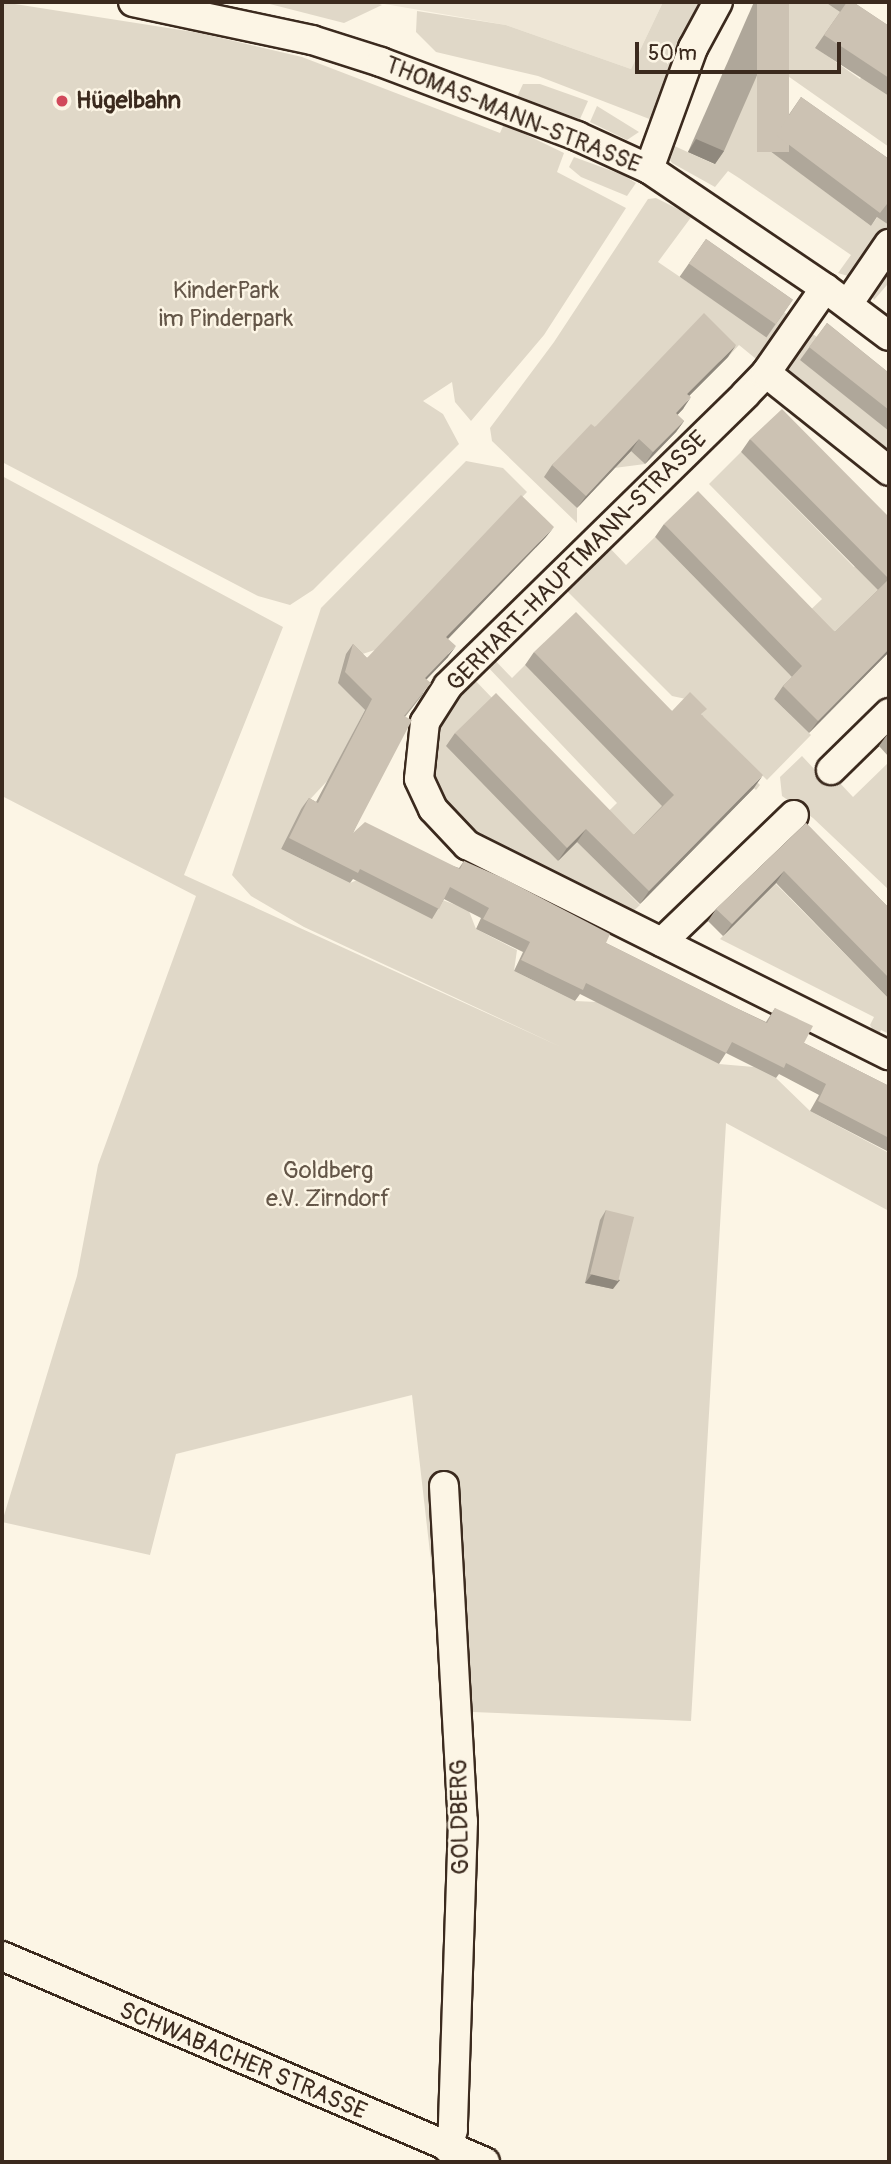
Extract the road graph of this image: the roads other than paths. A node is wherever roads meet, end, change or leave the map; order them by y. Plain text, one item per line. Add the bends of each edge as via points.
1 (133, 2) edge
2 (718, 2) edge
3 (649, 169) junction
4 (889, 244) edge
5 (836, 296) junction
6 (889, 336) edge
7 (766, 373) junction
8 (889, 471) edge
9 (889, 713) edge
10 (831, 770) dead end
11 (794, 815) dead end
12 (662, 942) junction
13 (889, 1055) edge
14 (444, 1486) dead end
15 (2, 1956) edge
16 (448, 2148) junction
17 (485, 2162) edge

1 - 3 street, THOMAS-MANN-STRASSE via 312,40 381,62 577,136
2 - 3 street via 693,48
3 - 5 street, THOMAS-MANN-STRASSE
4 - 5 street, GERHART-HAUPTMANN-STRASSE
5 - 6 street, THOMAS-MANN-STRASSE
5 - 7 street, GERHART-HAUPTMANN-STRASSE
7 - 8 street
7 - 12 street, GERHART-HAUPTMANN-STRASSE via 448,686 425,722 419,779 433,809 467,845
9 - 10 street
11 - 12 street
12 - 13 street, GERHART-HAUPTMANN-STRASSE
14 - 16 street, GOLDBERG via 463,1821 453,2130
15 - 16 street, SCHWABACHER STRASSE
16 - 17 street, SCHWABACHER STRASSE

